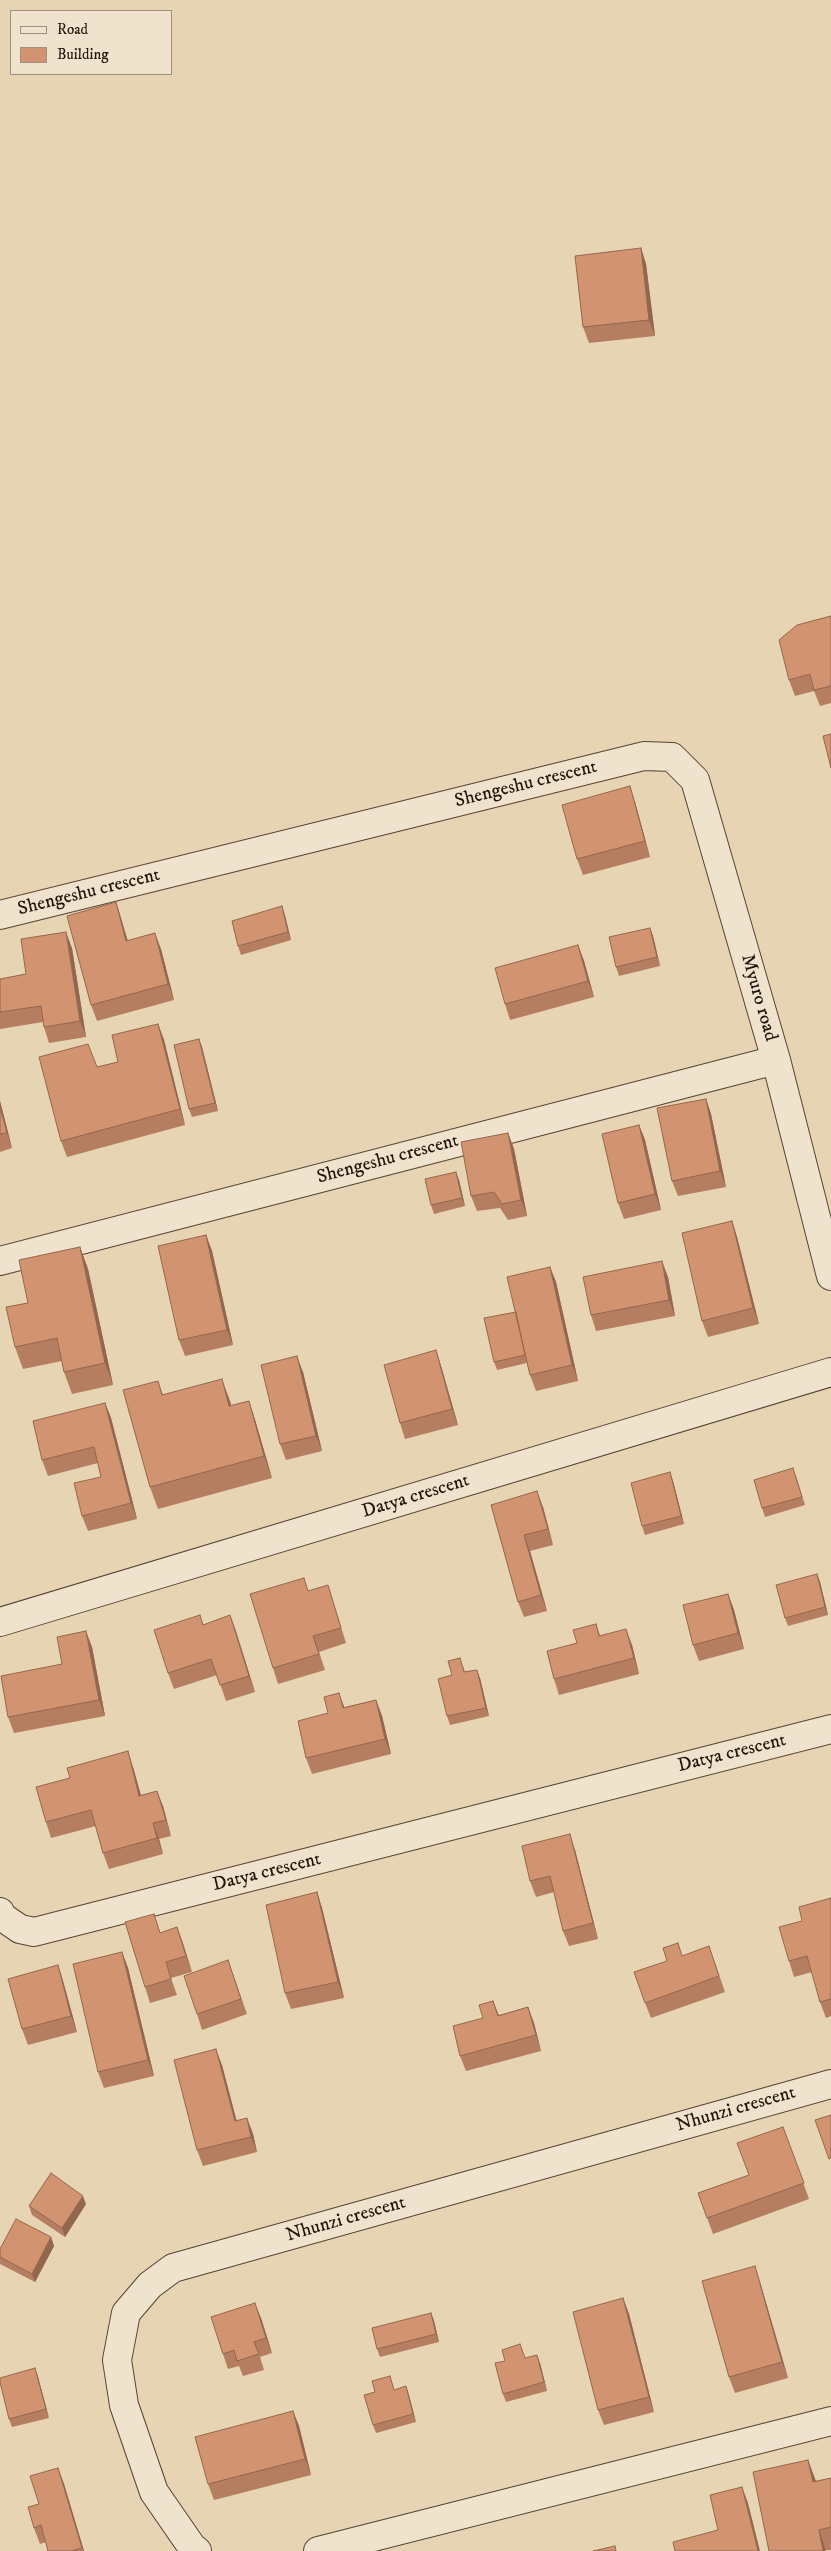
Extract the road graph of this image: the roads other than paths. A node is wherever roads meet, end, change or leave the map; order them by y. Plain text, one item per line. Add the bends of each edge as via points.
1 (644, 756) joint
2 (0, 915) edge
3 (776, 1060) junction
4 (0, 1261) edge
5 (831, 1276) edge
6 (831, 1372) edge
7 (0, 1622) edge
8 (831, 1729) edge
9 (0, 1912) edge
10 (831, 2084) edge
11 (831, 2421) edge
12 (197, 2551) edge
13 (318, 2551) edge

1 - 2 street, Shengeshu crescent
1 - 3 street, Myuro road via 672,757 695,780
3 - 4 street, Shengeshu crescent
3 - 5 street, Myuro road
6 - 7 street, Datya crescent
8 - 9 street, Datya crescent via 34,1932 20,1929
10 - 12 street, Nhunzi crescent via 173,2268 150,2285 126,2312 117,2360 124,2405 154,2492
11 - 13 street

